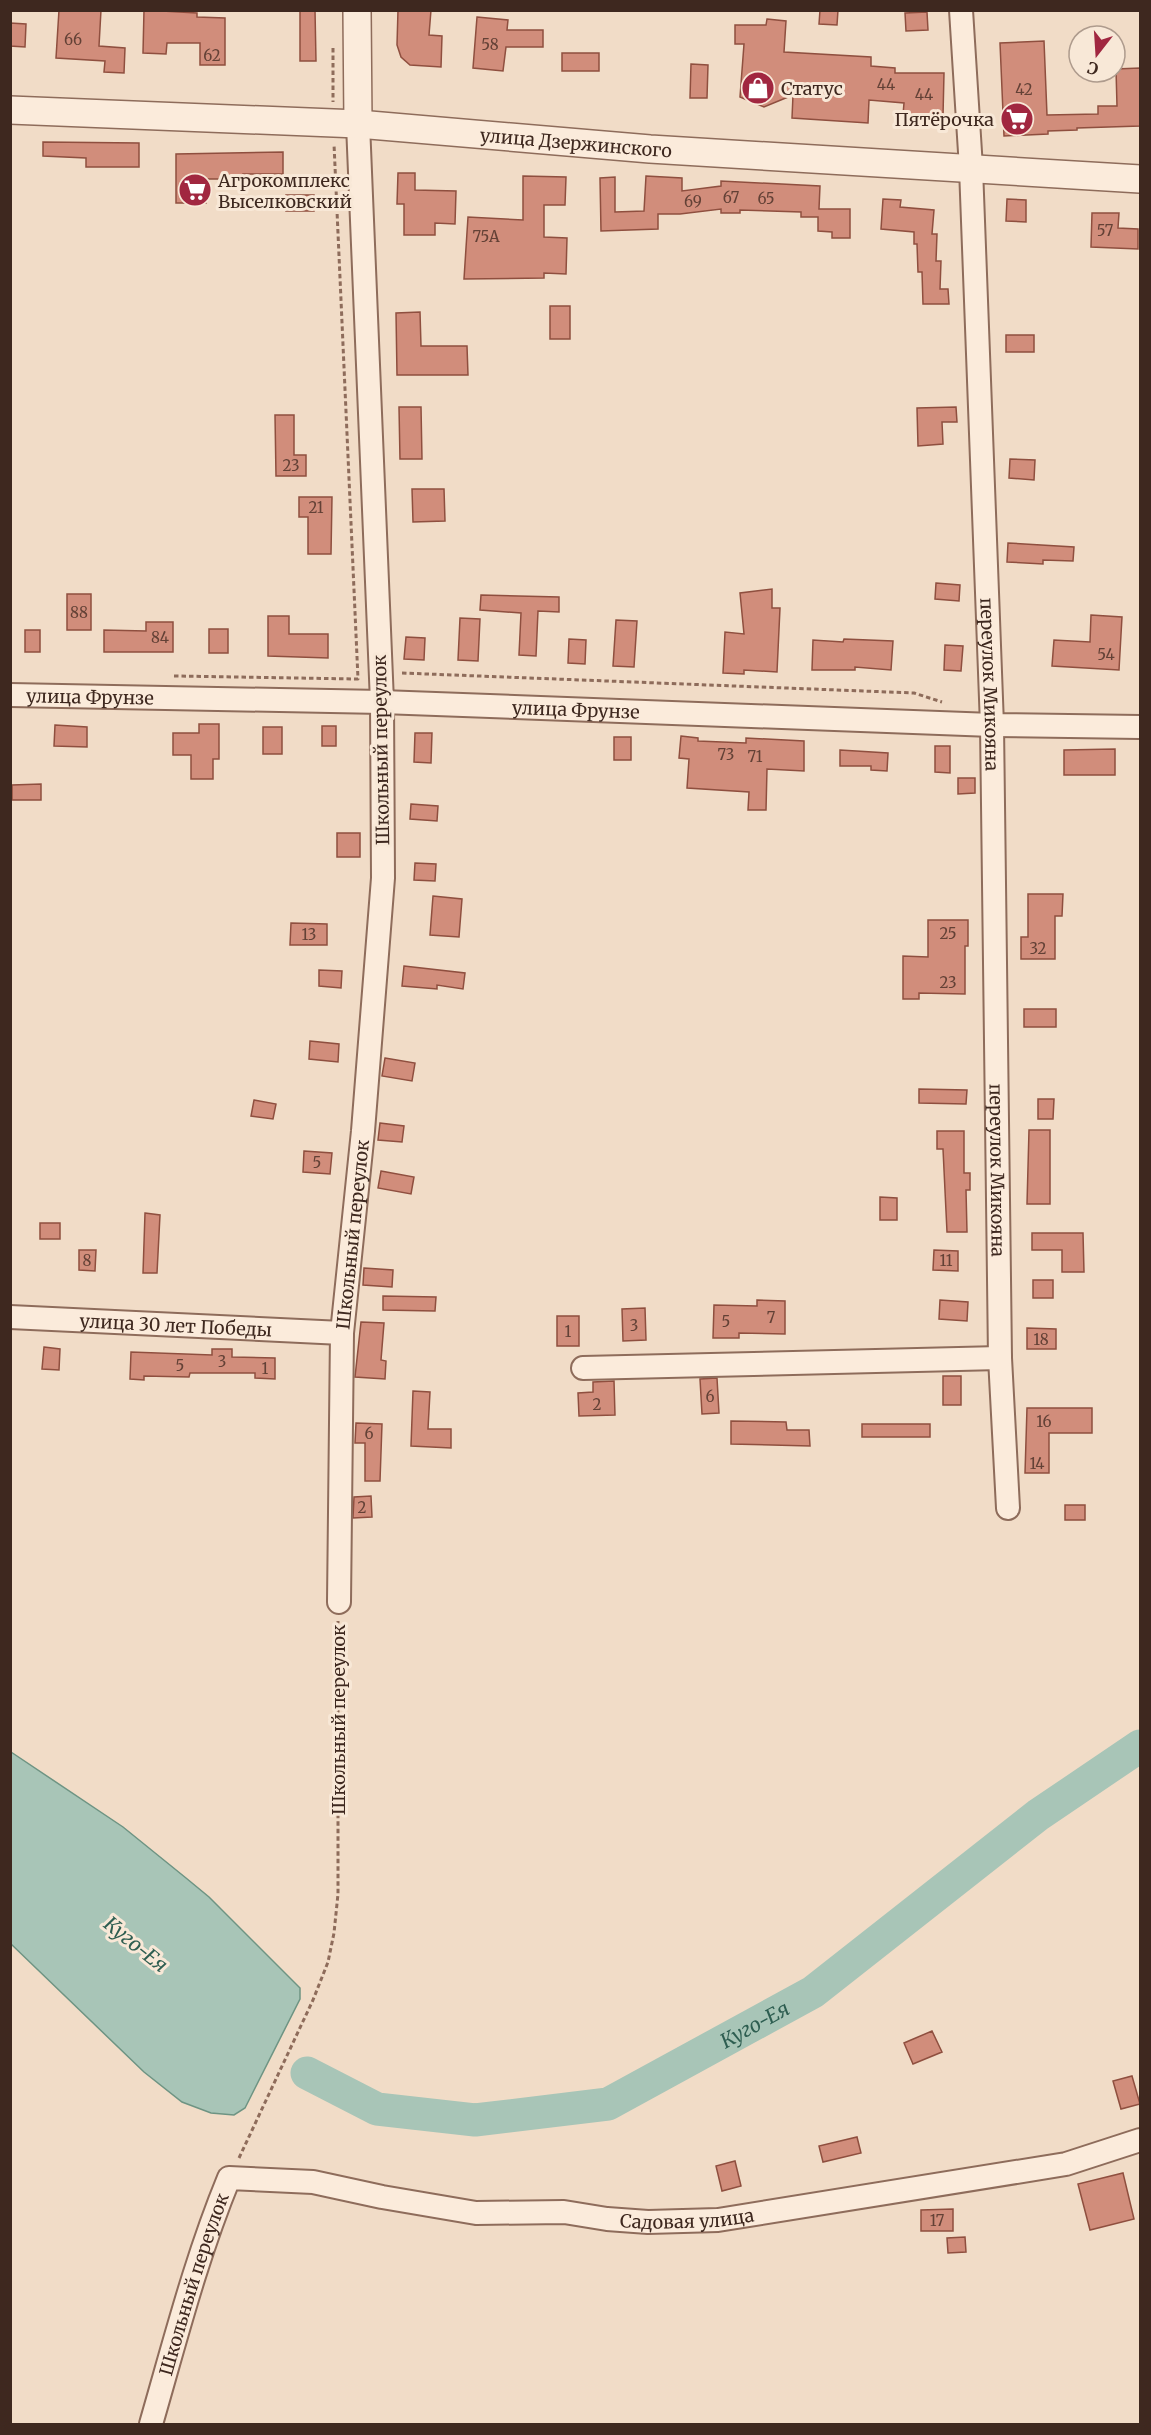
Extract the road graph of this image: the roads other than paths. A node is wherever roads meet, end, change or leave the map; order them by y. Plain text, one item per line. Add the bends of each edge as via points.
1 (357, 10) edge
2 (962, 10) edge
3 (10, 110) edge
4 (346, 123) junction
5 (970, 168) junction
6 (1140, 179) edge
7 (10, 695) edge
8 (382, 702) junction
9 (992, 725) junction
10 (1140, 728) edge
11 (10, 1317) edge
12 (342, 1333) junction
13 (1000, 1358) junction
14 (583, 1368) dead end
15 (1008, 1508) dead end
16 (339, 1602) road end
17 (1140, 2140) edge
18 (230, 2178) joint
19 (151, 2424) edge

1 - 4 street, Школьный переулок
2 - 5 street, переулок Микояна
3 - 4 street, улица Дзержинского
4 - 5 street, улица Дзержинского via 651,150
4 - 8 street, Школьный переулок
5 - 6 street, улица Дзержинского
5 - 9 street, переулок Микояна
7 - 8 street, улица Фрунзе
8 - 9 street, улица Фрунзе
8 - 12 street, Школьный переулок via 383,878
9 - 10 street, улица Фрунзе
9 - 13 street, переулок Микояна
11 - 12 street, улица 30 лет Победы
12 - 16 street, Школьный переулок
13 - 14 street
13 - 15 street, переулок Микояна
17 - 18 street, Садовая улица via 1065,2164 717,2220 648,2222 564,2212 476,2213 313,2182
18 - 19 street, Школьный переулок via 198,2261

